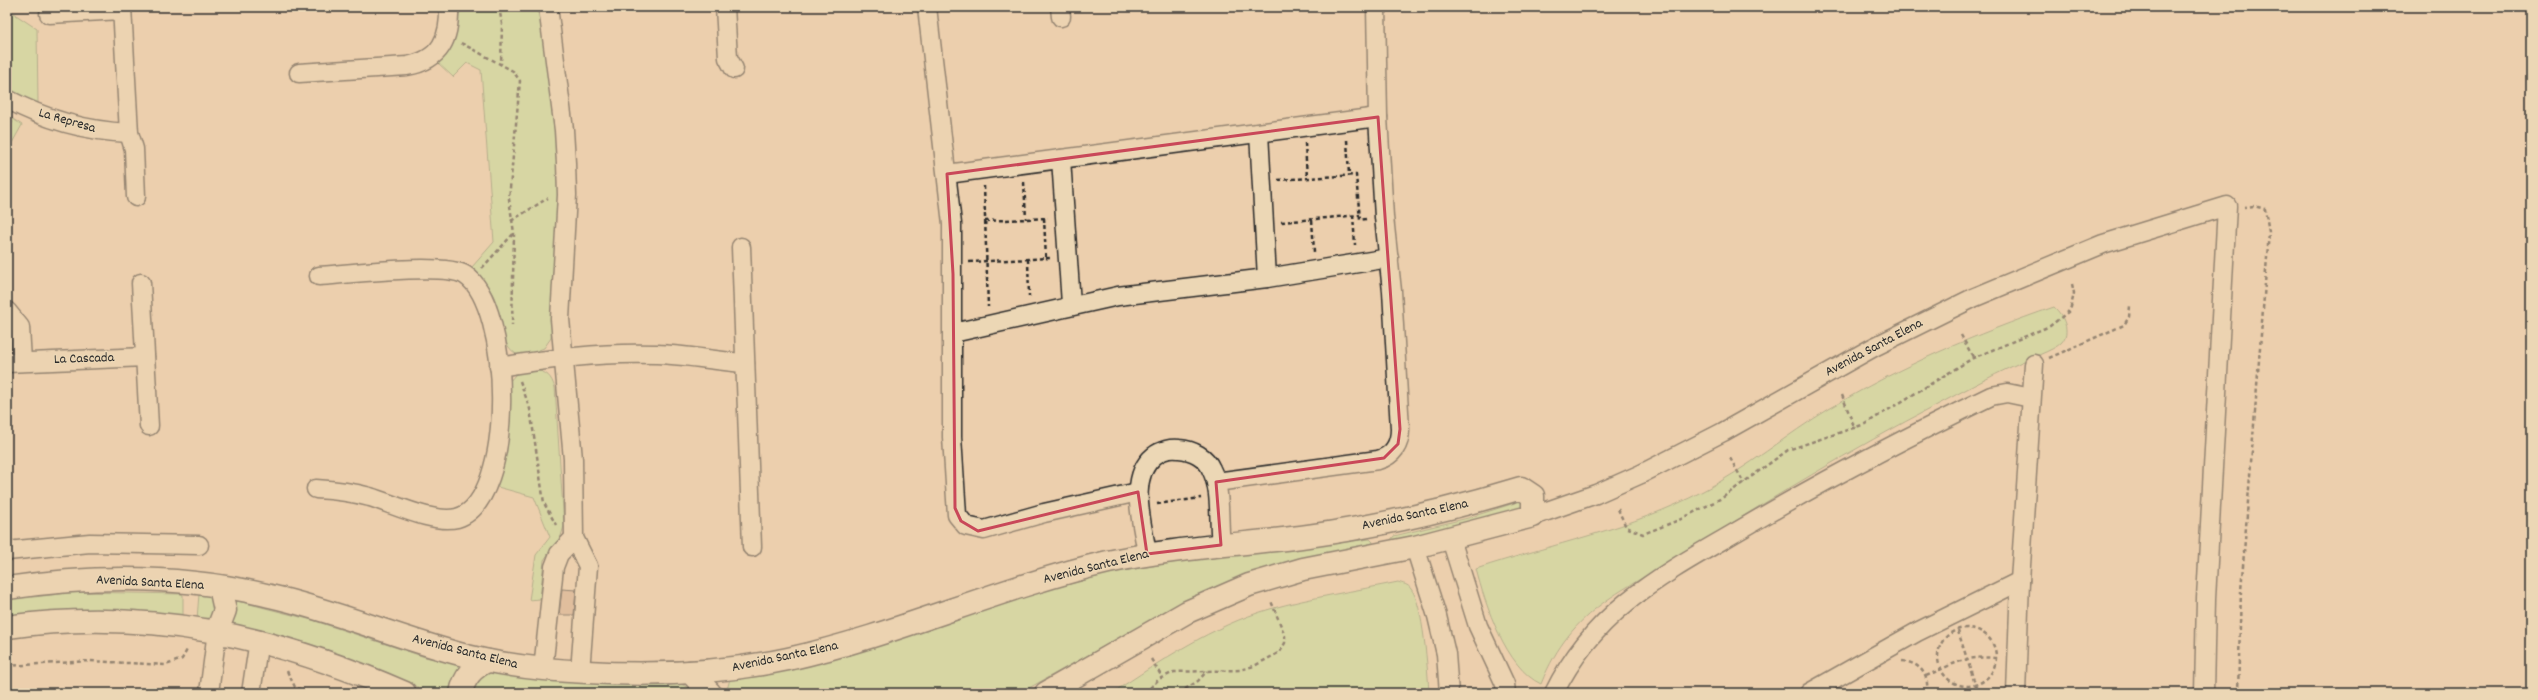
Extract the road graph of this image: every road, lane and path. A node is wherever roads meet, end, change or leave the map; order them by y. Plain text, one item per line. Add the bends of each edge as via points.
1 (449, 7) edge
2 (499, 7) edge
3 (548, 7) edge
4 (725, 7) edge
5 (927, 7) edge
6 (1376, 7) edge
7 (122, 8) edge
8 (49, 14) dead end
9 (447, 36) junction
10 (501, 64) junction
11 (734, 70) dead end
12 (299, 73) dead end
13 (7, 99) edge
14 (1378, 117) junction
15 (1345, 121) junction
16 (1304, 127) junction
17 (129, 133) junction
18 (1259, 133) junction
19 (1061, 159) junction
20 (1024, 164) junction
21 (983, 169) junction
22 (947, 174) junction
23 (1349, 175) junction
24 (1307, 178) junction
25 (1261, 181) junction
26 (567, 187) junction
27 (136, 197) dead end
28 (2227, 206) junction
29 (1353, 215) junction
30 (1360, 215) junction
31 (1065, 217) junction
32 (1384, 217) junction
33 (1044, 218) junction
34 (1026, 219) junction
35 (1312, 219) junction
36 (985, 220) junction
37 (512, 221) junction
38 (1264, 224) junction
39 (514, 233) junction
40 (741, 247) dead end
41 (1068, 258) junction
42 (1389, 258) junction
43 (1028, 259) junction
44 (1046, 259) junction
45 (987, 261) junction
46 (1356, 264) junction
47 (1315, 271) junction
48 (319, 276) dead end
49 (1267, 278) junction
50 (472, 280) junction
51 (141, 283) dead end
52 (2072, 284) dead end
53 (1071, 304) junction
54 (2130, 306) dead end
55 (7, 311) edge
56 (1029, 314) junction
57 (989, 324) junction
58 (512, 328) dead end
59 (953, 333) junction
60 (1961, 335) dead end
61 (145, 356) junction
62 (564, 358) junction
63 (1973, 358) junction
64 (14, 362) edge
65 (745, 363) junction
66 (2034, 364) joint
67 (506, 366) junction
68 (1842, 395) dead end
69 (2031, 398) junction
70 (149, 426) dead end
71 (1855, 429) junction
72 (1730, 458) dead end
73 (1744, 483) junction
74 (316, 488) dead end
75 (1216, 489) junction
76 (1139, 499) junction
77 (1618, 509) dead end
78 (1533, 516) junction
79 (574, 538) junction
80 (1451, 539) junction
81 (199, 545) dead end
82 (1221, 545) junction
83 (752, 547) dead end
84 (1416, 547) junction
85 (7, 551) edge
86 (1147, 554) junction
87 (2020, 581) junction
88 (220, 587) junction
89 (7, 588) edge
90 (1271, 601) dead end
91 (1955, 622) junction
92 (7, 627) edge
93 (216, 631) junction
94 (259, 640) junction
95 (188, 649) dead end
96 (1967, 658) junction
97 (1996, 658) junction
98 (1151, 659) dead end
99 (488, 661) junction
100 (1899, 661) dead end
101 (2017, 661) junction
102 (7, 666) edge
103 (286, 669) dead end
104 (543, 669) junction
105 (1941, 670) junction
106 (1207, 671) junction
107 (580, 672) junction
108 (690, 672) junction
109 (1926, 676) junction
110 (1162, 677) junction
111 (1976, 685) junction
112 (1511, 692) edge
113 (209, 693) edge
114 (251, 693) edge
115 (308, 693) edge
116 (405, 693) edge
117 (461, 693) edge
118 (710, 693) edge
119 (1046, 693) edge
120 (1145, 693) edge
121 (1179, 693) edge
122 (1449, 693) edge
123 (1554, 693) edge
124 (1809, 693) edge
125 (1927, 693) edge
126 (1978, 693) edge
127 (2016, 693) edge
128 (2204, 693) edge
129 (2238, 693) edge

1 - 9 street
2 - 10 path via 502,24
3 - 26 street via 564,130
4 - 11 street via 728,58
5 - 22 street
6 - 14 street
7 - 8 street
7 - 17 street
9 - 10 path
9 - 12 street via 434,55 414,65
10 - 37 path via 516,74 521,86 509,199
13 - 17 street, La Represa via 56,121 86,129
14 - 15 street
14 - 32 street
15 - 16 street
15 - 23 path
16 - 18 street
16 - 24 path
17 - 27 street via 134,149
18 - 19 street
18 - 25 street
19 - 20 street
19 - 31 street
20 - 21 street
20 - 34 path
21 - 22 street
21 - 36 path
22 - 59 street via 952,224
23 - 24 path
23 - 30 path via 1356,175
24 - 25 path
25 - 38 street
26 - 37 path
26 - 62 street via 561,288
28 - 78 street, Avenida Santa Elena via 2103,244 1973,298 1874,346 1673,459 1596,494
28 - 128 street via 2206,599
28 - 129 path via 2254,206 2265,209 2269,232 2240,591
29 - 30 path
29 - 35 path
29 - 46 path
30 - 32 path via 1360,220
31 - 33 path
31 - 41 street
32 - 42 street
33 - 34 path
33 - 44 path
34 - 36 path
35 - 38 path
35 - 47 path
36 - 45 path
37 - 39 path
38 - 49 street
39 - 50 path
39 - 58 path
40 - 65 street
41 - 44 path
41 - 53 street
42 - 46 street
42 - 75 street via 1400,429 1400,437 1394,451 1378,460
43 - 44 path
43 - 45 path
43 - 56 path
45 - 57 path
46 - 47 street
47 - 49 street
48 - 50 street via 443,269 459,272
49 - 53 street via 1163,289
50 - 67 street via 486,305
51 - 61 street
52 - 63 path via 2074,293 2071,307 2059,319 2041,330
53 - 56 street
54 - 66 path via 2129,317 2124,325
55 - 64 street, La Cascada via 20,327
56 - 57 street
57 - 59 street
59 - 76 street via 952,437 955,508 966,526 984,530 1068,507
60 - 63 path
61 - 64 street, La Cascada
61 - 70 street
62 - 65 street via 658,354
62 - 67 street
62 - 79 street via 574,459
63 - 71 path
65 - 83 street
66 - 69 street
67 - 74 street via 492,468 481,498 465,515 448,519 432,517 349,492
67 - 79 path via 528,400 544,503 553,523
68 - 71 path
69 - 87 street
69 - 123 street via 2007,393 1990,396 1865,459 1677,567 1638,593 1595,632 1575,655
71 - 73 path via 1788,450
72 - 73 path
73 - 77 path via 1703,509 1649,533 1637,533 1626,527
75 - 76 path
75 - 76 street via 1210,467 1204,459 1186,449 1176,448 1156,454 1144,466 1138,482
75 - 82 street
76 - 86 street
78 - 80 street, Avenida Santa Elena
78 - 82 street, Avenida Santa Elena via 1533,496 1521,488 1420,516 1305,536
79 - 104 street via 559,554 554,567
79 - 107 street via 588,566
80 - 84 street, Avenida Santa Elena
80 - 112 street via 1478,626
81 - 85 street via 102,543
82 - 86 street, Avenida Santa Elena
84 - 119 street, Avenida Santa Elena via 1303,569 1249,586 1174,619
84 - 122 street via 1446,654
86 - 108 street, Avenida Santa Elena via 1048,578 826,650 756,665
87 - 91 street
87 - 101 street
88 - 89 street, Avenida Santa Elena via 116,579 79,580
88 - 93 street via 224,610
88 - 99 street, Avenida Santa Elena via 297,602 387,632
90 - 106 path via 1285,636 1285,643 1280,652 1254,666 1226,671
91 - 96 path
91 - 97 path via 1984,634 1993,645
91 - 105 path via 1940,649
91 - 124 street
92 - 93 street via 97,621 160,624
93 - 94 street
93 - 113 street
94 - 114 street
94 - 116 street via 327,661
95 - 102 path via 182,659 166,665 90,661
96 - 97 path
96 - 105 path
96 - 111 path
97 - 101 path
97 - 111 path via 1992,672
98 - 110 path
99 - 104 street, Avenida Santa Elena
99 - 117 street via 472,670 465,680
100 - 109 path via 1916,665
101 - 127 street
103 - 115 path via 295,687
104 - 107 street, Avenida Santa Elena
105 - 109 path
105 - 111 path via 1955,684
106 - 110 path via 1182,671
106 - 121 path via 1198,681
107 - 108 street, Avenida Santa Elena
108 - 118 street
109 - 125 path
110 - 120 path
111 - 126 path

